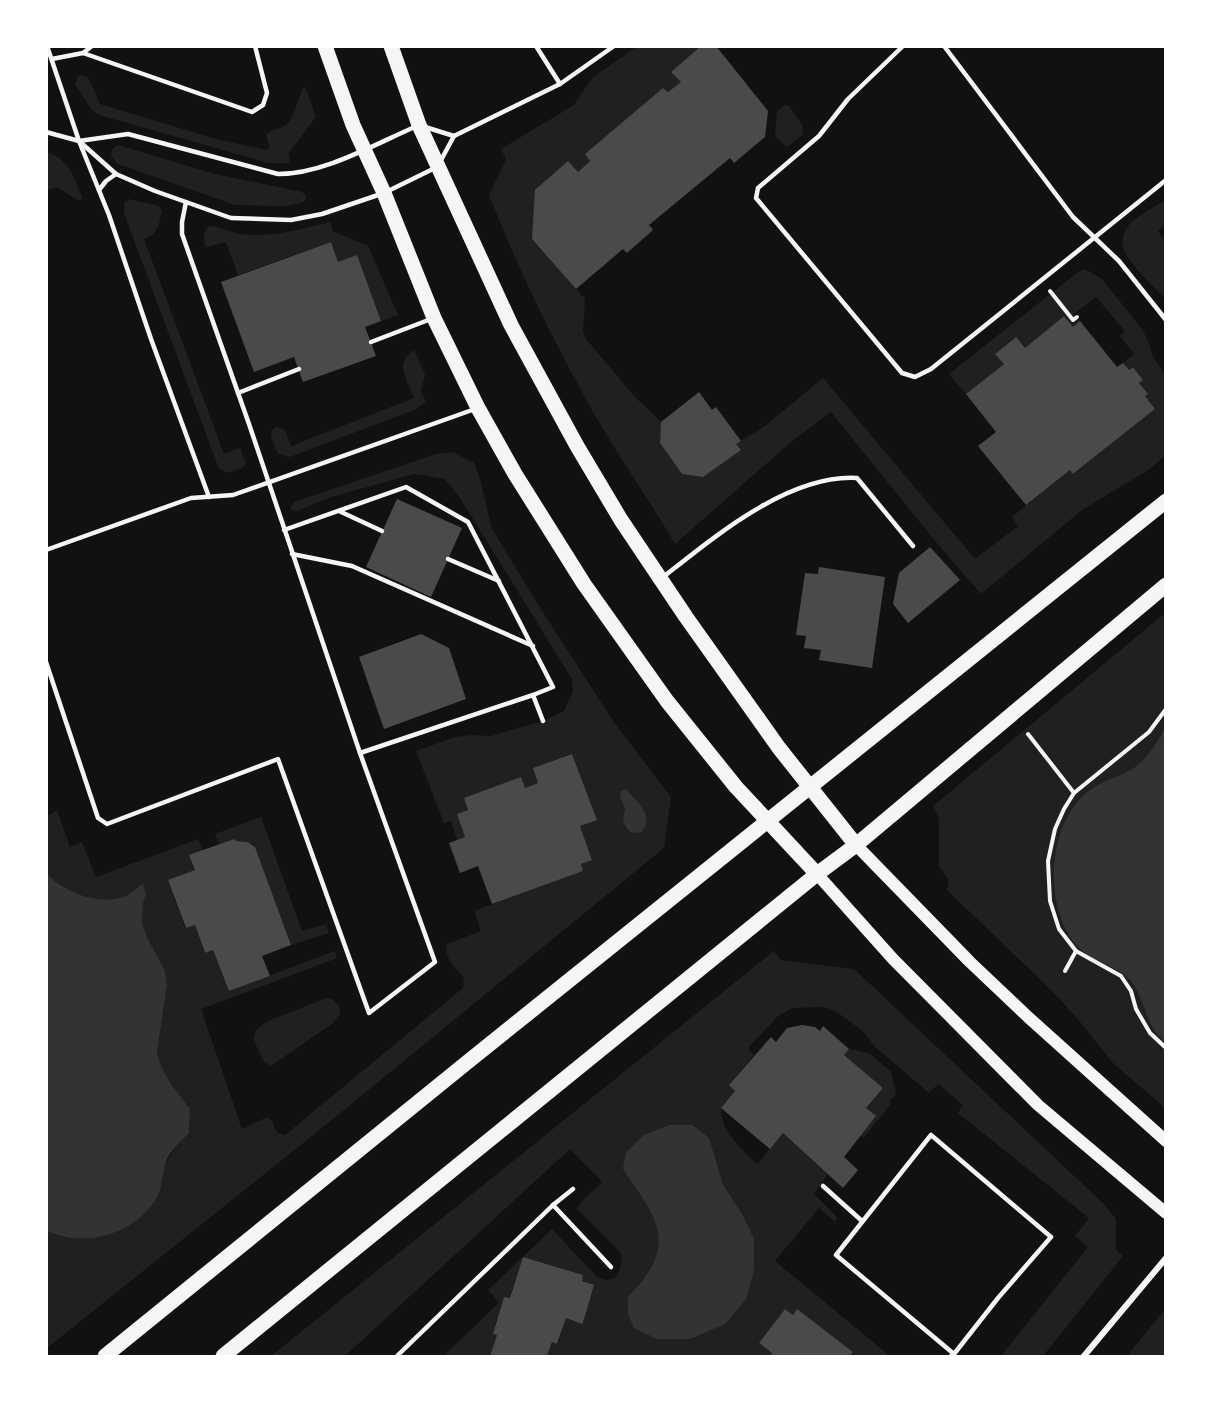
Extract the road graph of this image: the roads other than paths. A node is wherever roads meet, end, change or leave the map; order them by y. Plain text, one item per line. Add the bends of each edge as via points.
1 (47, 46) edge
2 (92, 46) edge
3 (255, 46) edge
4 (325, 46) edge
5 (391, 46) edge
6 (536, 46) edge
7 (614, 46) edge
8 (903, 46) edge
9 (944, 46) edge
10 (83, 53) junction
11 (52, 59) junction
12 (560, 84) junction
13 (419, 125) junction
14 (46, 132) edge
15 (454, 136) junction
16 (79, 141) junction
17 (364, 149) junction
18 (438, 166) junction
19 (116, 174) junction
20 (1166, 180) edge
21 (99, 190) junction
22 (384, 193) junction
23 (186, 202) junction
24 (1095, 238) junction
25 (434, 318) junction
26 (1166, 320) edge
27 (370, 342) dead end
28 (299, 369) dead end
29 (238, 393) junction
30 (478, 408) junction
31 (269, 483) junction
32 (209, 497) junction
33 (1166, 501) edge
34 (339, 511) junction
35 (284, 530) junction
36 (382, 531) dead end
37 (913, 546) dead end
38 (46, 550) edge
39 (292, 554) junction
40 (448, 559) dead end
41 (660, 580) junction
42 (499, 581) junction
43 (1166, 585) edge
44 (533, 646) junction
45 (46, 662) edge
46 (533, 695) junction
47 (543, 721) dead end
48 (360, 753) junction
49 (809, 788) junction
50 (767, 821) junction
51 (856, 845) junction
52 (816, 874) junction
53 (1166, 1141) edge
54 (823, 1186) dead end
55 (573, 1189) dead end
56 (553, 1205) junction
57 (1166, 1213) edge
58 (862, 1221) junction
59 (1166, 1258) edge
60 (611, 1267) dead end
61 (952, 1355) edge
62 (105, 1356) edge
63 (223, 1356) edge
64 (397, 1356) edge
65 (1084, 1356) edge

1 - 11 lane
2 - 10 lane
3 - 10 lane via 267,93 263,105 252,112
4 - 17 main road
5 - 13 main road
6 - 12 lane
7 - 12 lane
8 - 24 lane via 848,99 819,136 758,188 756,198 902,373 915,377 930,369
9 - 24 lane via 1073,217
10 - 11 lane
11 - 16 lane
12 - 15 lane
13 - 15 lane
13 - 17 lane
13 - 18 main road
14 - 16 lane
15 - 18 lane
16 - 17 lane via 128,134 278,174 319,169
16 - 19 lane
16 - 21 lane
17 - 22 main road
18 - 22 lane
18 - 41 main road via 511,325 577,446
19 - 21 lane
19 - 23 lane
20 - 24 lane
21 - 32 lane
22 - 23 lane via 331,212 291,220 231,218
22 - 25 main road
23 - 29 lane via 182,234
24 - 26 lane via 1119,261
25 - 27 lane
25 - 30 main road
28 - 29 lane
29 - 31 lane
30 - 31 lane
30 - 50 main road via 584,584 667,701
31 - 32 lane via 233,495
31 - 35 lane
32 - 38 lane via 191,498
33 - 49 main road
34 - 35 lane
34 - 36 lane
34 - 42 lane via 406,487 468,522
35 - 39 lane
37 - 41 lane via 857,478 841,477 777,497 735,523
39 - 44 lane via 352,566
39 - 48 lane
40 - 42 lane
41 - 49 main road
42 - 44 lane
43 - 51 main road
44 - 46 lane via 553,687
45 - 48 lane via 98,818 107,824 278,759 369,1013 435,962
46 - 47 lane
46 - 48 lane
49 - 50 main road
49 - 51 main road
50 - 52 main road
50 - 62 main road
51 - 52 main road
51 - 53 main road via 995,986
52 - 57 main road via 1038,1105
52 - 63 main road
54 - 58 lane
55 - 56 lane
56 - 60 lane
56 - 64 lane
58 - 61 lane via 836,1255
58 - 61 lane via 930,1135 1051,1237
59 - 65 street

